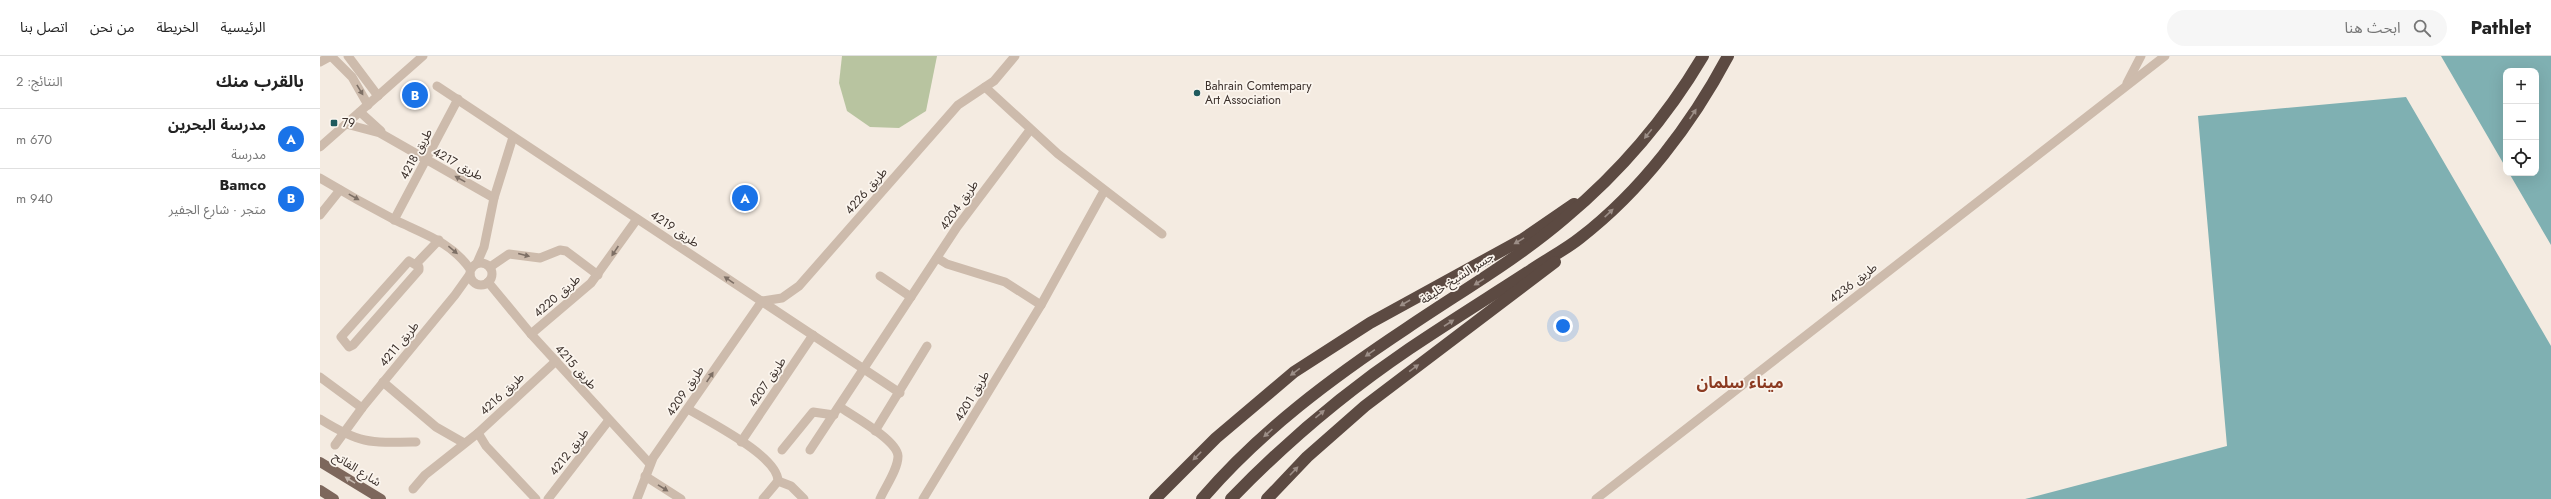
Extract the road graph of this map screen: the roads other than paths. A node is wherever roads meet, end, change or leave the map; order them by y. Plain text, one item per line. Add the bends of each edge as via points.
1 (331, 56) edge
2 (348, 56) edge
3 (423, 56) edge
4 (1015, 56) edge
5 (1703, 56) edge
6 (1728, 56) edge
7 (2141, 56) edge
8 (2165, 56) edge
9 (320, 62) edge
10 (356, 75) junction
11 (436, 86) dead end
12 (985, 87) junction
13 (2125, 87) junction
14 (378, 96) junction
15 (458, 99) junction
16 (368, 105) junction
17 (360, 112) junction
18 (346, 124) junction
19 (1030, 130) junction
20 (513, 137) junction
21 (390, 138) junction
22 (320, 147) edge
23 (427, 161) junction
24 (320, 178) edge
25 (340, 190) junction
26 (1104, 191) junction
27 (494, 198) junction
28 (1588, 199) junction
29 (320, 215) edge
30 (637, 218) junction
31 (394, 220) junction
32 (1162, 234) dead end
33 (1579, 239) junction
34 (439, 240) junction
35 (484, 246) junction
36 (937, 258) junction
37 (416, 264) junction
38 (489, 266) junction
39 (472, 269) junction
40 (598, 275) junction
41 (880, 276) dead end
42 (488, 282) junction
43 (477, 284) junction
44 (455, 295) junction
45 (912, 297) junction
46 (762, 302) junction
47 (1041, 305) junction
48 (531, 334) junction
49 (813, 335) junction
50 (927, 346) dead end
51 (556, 361) junction
52 (865, 369) junction
53 (320, 377) edge
54 (383, 382) junction
55 (900, 393) junction
56 (840, 407) junction
57 (362, 408) junction
58 (688, 410) junction
59 (834, 415) junction
60 (320, 419) edge
61 (609, 420) junction
62 (875, 431) junction
63 (344, 433) junction
64 (478, 433) junction
65 (416, 442) dead end
66 (740, 442) junction
67 (464, 443) junction
68 (335, 445) dead end
69 (782, 450) dead end
70 (810, 450) dead end
71 (320, 462) edge
72 (650, 464) junction
73 (645, 476) junction
74 (778, 481) junction
75 (413, 489) dead end
76 (320, 490) edge
77 (334, 499) edge
78 (381, 499) edge
79 (536, 499) edge
80 (548, 499) edge
81 (637, 499) edge
82 (681, 499) edge
83 (763, 499) edge
84 (804, 499) edge
85 (880, 499) edge
86 (924, 499) edge
87 (1155, 499) edge
88 (1202, 499) edge
89 (1231, 499) edge
90 (1267, 499) edge
91 (1596, 499) edge

1 - 9 street
1 - 10 street
2 - 10 street
3 - 14 street
4 - 12 street, طريق 4226 via 994,81
5 -> 28 highway, جسر الشيخ خليفة via 1667,111
33 -> 6 highway via 1612,209 1656,162 1713,85
7 - 13 street, طريق 4236
8 - 13 street, طريق 4236
10 - 14 street
10 -> 16 street
11 - 15 street, طريق 4219
12 - 19 street
12 - 46 street, طريق 4226 via 958,105 799,286 782,298
13 - 91 street, طريق 4236
14 - 16 street
15 - 20 street, طريق 4219
15 - 23 street, طريق 4218
16 - 17 street
17 - 18 street
17 - 21 street, طريق 4217
18 - 21 street, طريق 4217 via 370,129
18 - 22 street
19 - 26 street
19 - 36 street, طريق 4204 via 982,192
20 - 27 street, طريق 4211
20 - 30 street, طريق 4219
21 - 23 street, طريق 4217
27 -> 23 street, طريق 4217
23 - 31 street, طريق 4218
24 - 25 street
25 - 29 street
25 -> 31 street
26 - 32 street
26 - 47 street
27 - 35 street, طريق 4211
28 -> 87 highway via 1567,207 1523,239 1414,298 1331,347 1255,403
28 -> 88 highway, جسر الشيخ خليفة via 1493,273 1408,327 1323,387 1248,451
30 -> 40 street, طريق 4220
46 -> 30 street, طريق 4219
31 - 34 street
89 -> 33 highway via 1279,451 1337,401 1410,348
90 -> 33 highway via 1307,457 1354,415 1548,268
34 - 37 street
34 -> 39 street via 457,252
35 - 38 street, طريق 4211
35 - 39 street, طريق 4211
36 - 45 street, طريق 4204
36 - 47 street via 1005,282
37 - 37 street via 411,260 341,337 349,347 419,270
38 - 39 street
38 -> 40 street, طريق 4220 via 509,254 540,258 560,250 571,253
38 - 42 street via 492,276
39 - 43 street via 472,280
39 - 44 street, طريق 4211
40 - 48 street, طريق 4220 via 577,297
41 - 45 street
42 - 43 street
42 - 48 street, طريق 4215
43 - 44 street, طريق 4211
44 - 54 street, طريق 4211
45 - 52 street, طريق 4204
46 - 49 street, طريق 4219
58 -> 46 street, طريق 4209
47 - 86 street, طريق 4201
48 - 51 street, طريق 4215
49 - 52 street, طريق 4219
49 - 66 street, طريق 4207
50 - 55 street
51 - 61 street, طريق 4215
51 - 64 street, طريق 4216
52 - 55 street, طريق 4219
52 - 56 street, طريق 4204
53 - 57 street
54 - 57 street, طريق 4211
54 - 67 street via 436,427
55 - 62 street
56 - 59 street, طريق 4204
56 - 62 street
57 - 63 street, طريق 4211
58 - 66 street
58 - 72 street, طريق 4209
59 - 69 street via 813,412
59 - 70 street, طريق 4204
60 - 63 street
61 - 72 street, طريق 4215
61 - 80 street, طريق 4212
62 - 85 street via 890,442 898,456
63 - 65 street via 367,442
63 - 68 street, طريق 4211
64 - 67 street, طريق 4216
64 - 79 street via 486,446
66 - 74 street via 770,464 776,471
67 - 75 street, طريق 4216 via 425,474
78 -> 71 main road, شارع الفاتح
72 - 73 street, طريق 4209
73 - 81 street, طريق 4209
73 -> 82 street
74 - 83 street
74 - 84 street via 791,486
76 - 77 main road

